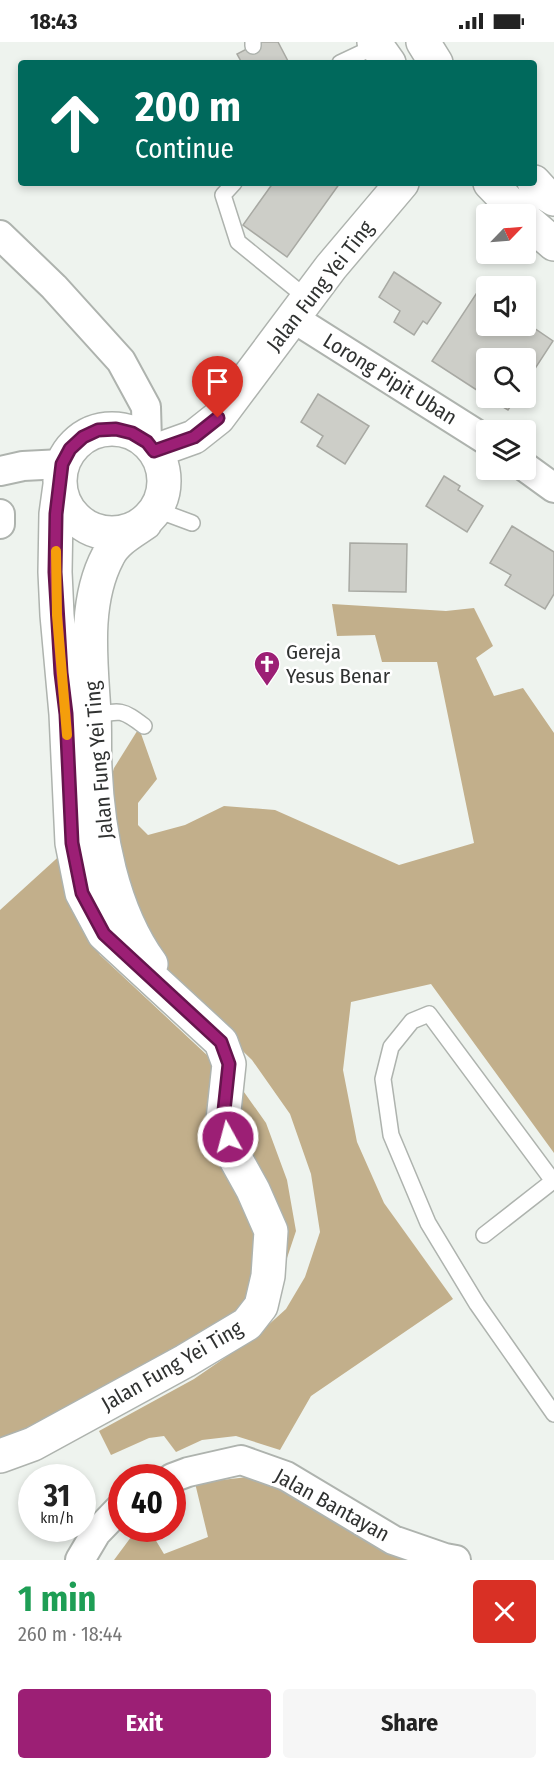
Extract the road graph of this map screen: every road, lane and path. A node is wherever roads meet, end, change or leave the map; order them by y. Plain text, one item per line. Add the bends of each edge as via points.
1 (423, 42) edge
2 (380, 50) edge
3 (349, 60) edge
4 (434, 60) edge
5 (231, 186) edge
6 (400, 186) edge
7 (493, 186) edge
8 (510, 204) edge
9 (536, 228) edge
10 (0, 235) edge
11 (554, 244) edge
12 (300, 308) junction
13 (476, 433) edge
14 (151, 446) junction
15 (0, 471) edge
16 (61, 475) junction
17 (536, 475) edge
18 (554, 488) edge
19 (0, 514) edge
20 (151, 516) junction
21 (0, 524) edge
22 (192, 524) dead end
23 (94, 716) junction
24 (144, 726) dead end
25 (109, 863) junction
26 (78, 872) junction
27 (176, 1000) junction
28 (484, 1236) dead end
29 (554, 1414) edge
30 (0, 1456) edge
31 (186, 1473) edge
32 (108, 1521) edge
33 (80, 1560) edge
34 (456, 1560) edge

1 - 4 street
2 - 3 lane
5 - 12 lane via 222,195 238,242
6 - 12 street, Jalan Fung Yei Ting
7 - 8 street
9 - 11 street
10 - 14 street via 122,361 146,407
12 - 13 street, Lorong Pipit Uban
12 - 14 street, Jalan Fung Yei Ting via 218,418 194,437
14 - 16 street via 132,433 98,430 70,449
14 - 20 street via 162,465 164,480 163,495
15 - 16 street via 23,466
16 - 20 street via 63,501 84,526 115,534 131,531
16 - 26 street, Jalan Fung Yei Ting via 55,572 72,843
17 - 18 street
19 - 21 street
20 - 22 lane
20 - 23 street, Jalan Fung Yei Ting via 114,546 94,593 90,651
23 - 24 lane via 115,711 127,713
23 - 25 street, Jalan Fung Yei Ting via 98,801
25 - 26 street
25 - 27 street, Jalan Fung Yei Ting via 139,948
26 - 27 street, Jalan Fung Yei Ting via 82,893 104,934
27 - 30 street, Jalan Fung Yei Ting via 221,1042 229,1064 223,1120 233,1154 271,1231 261,1306 247,1324 185,1361 33,1444
28 - 29 lane via 553,1181 429,1014 412,1020 391,1047 383,1079 391,1135 428,1223 477,1304
31 - 34 street, Jalan Bantayan via 241,1460 286,1476 393,1540
32 - 33 street

